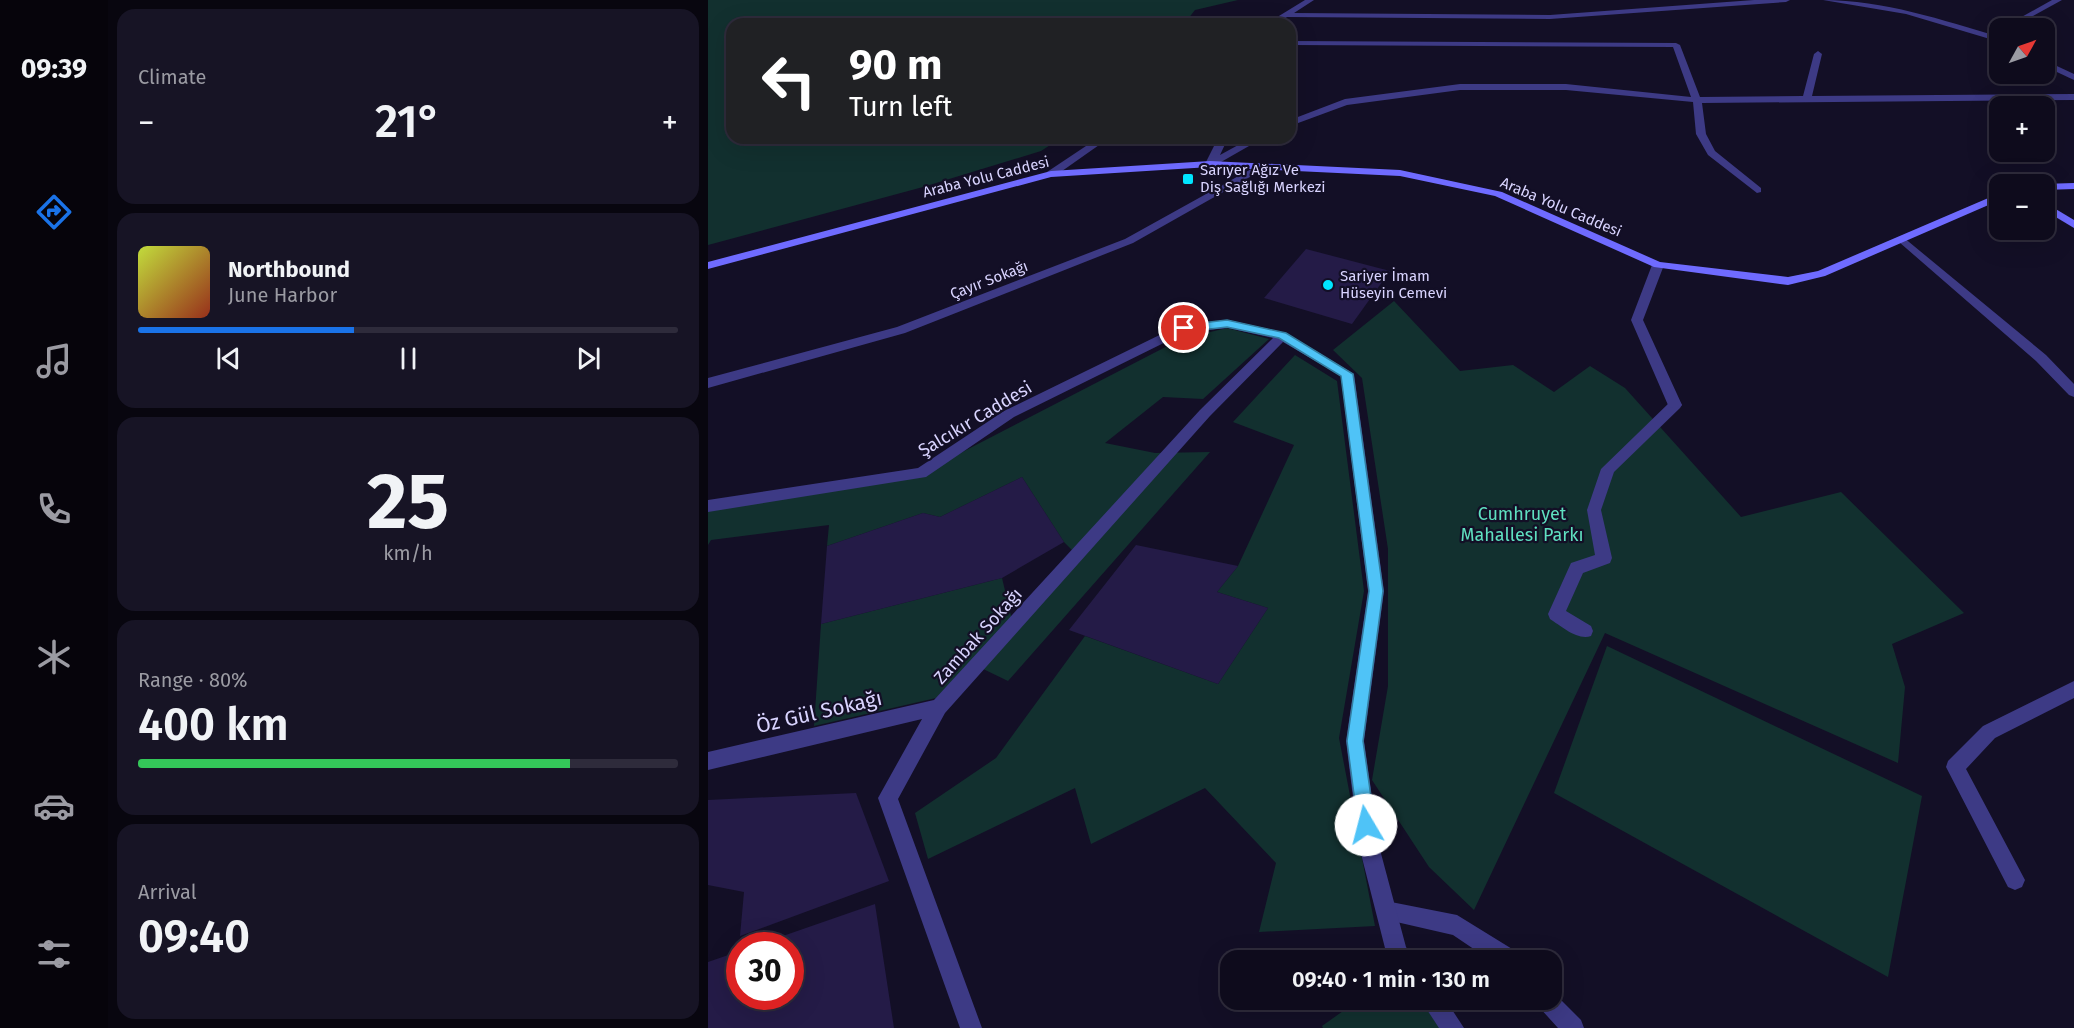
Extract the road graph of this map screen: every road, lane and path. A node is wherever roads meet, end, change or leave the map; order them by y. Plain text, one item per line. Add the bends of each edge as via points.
1 (1310, 0) edge
2 (1786, 0) edge
3 (1827, 0) edge
4 (2058, 0) edge
5 (1283, 15) junction
6 (1279, 18) edge
7 (2025, 18) edge
8 (1989, 34) edge
9 (1296, 43) edge
10 (1818, 54) dead end
11 (2055, 67) edge
12 (2074, 76) edge
13 (2074, 97) edge
14 (1697, 100) junction
15 (1807, 100) junction
16 (1296, 121) edge
17 (1095, 144) edge
18 (1220, 144) edge
19 (1247, 144) edge
20 (1210, 164) junction
21 (1266, 165) junction
22 (1052, 174) junction
23 (2074, 186) edge
24 (2055, 187) edge
25 (1757, 190) dead end
26 (1989, 201) edge
27 (2055, 212) edge
28 (2074, 225) edge
29 (1903, 240) junction
30 (1658, 265) junction
31 (708, 266) edge
32 (1282, 336) junction
33 (708, 383) edge
34 (2074, 392) edge
35 (708, 506) edge
36 (1585, 631) dead end
37 (2074, 689) edge
38 (939, 707) junction
39 (708, 760) edge
40 (2015, 880) dead end
41 (1386, 911) junction
42 (1396, 950) edge
43 (1494, 950) edge
44 (1439, 1010) edge
45 (1557, 1010) edge
46 (971, 1028) edge
47 (1453, 1028) edge
48 (1574, 1028) edge

1 - 5 street
2 - 5 street via 1550,17
3 - 8 street via 1907,12
4 - 7 street
5 - 6 street
9 - 14 street via 1676,45
10 - 15 street
11 - 12 street
13 - 15 street
14 - 15 street
14 - 16 street via 1566,87 1460,87 1346,102
14 - 25 street via 1701,134 1711,153
17 - 22 street
18 - 20 street
19 - 20 street
20 - 21 street, Araba Yolu Caddesi
20 - 22 street, Araba Yolu Caddesi
21 - 30 street, Araba Yolu Caddesi via 1400,173 1498,194
21 - 33 street, Çayır Sokağı via 1129,241 923,322
22 - 31 street, Araba Yolu Caddesi
23 - 24 street
26 - 29 street, Araba Yolu Caddesi
27 - 28 street
29 - 30 street, Araba Yolu Caddesi via 1821,274 1788,281
29 - 34 street via 2041,358
30 - 36 street via 1637,320 1675,405 1608,469 1594,510 1604,558 1577,568 1556,614
32 - 35 street, Şalcıkır Caddesi via 1227,324 1184,328 1009,414 921,473
32 - 38 street, Zambak Sokağı via 1205,413
32 - 41 street, Şalcıkır Caddesi via 1347,374 1376,591 1355,741 1370,846
37 - 40 street via 1989,732 1955,767
38 - 39 street, Öz Gül Sokağı
38 - 46 street, Zambak Sokağı via 888,798
41 - 42 street
41 - 43 street via 1457,925
44 - 47 street
45 - 48 street

